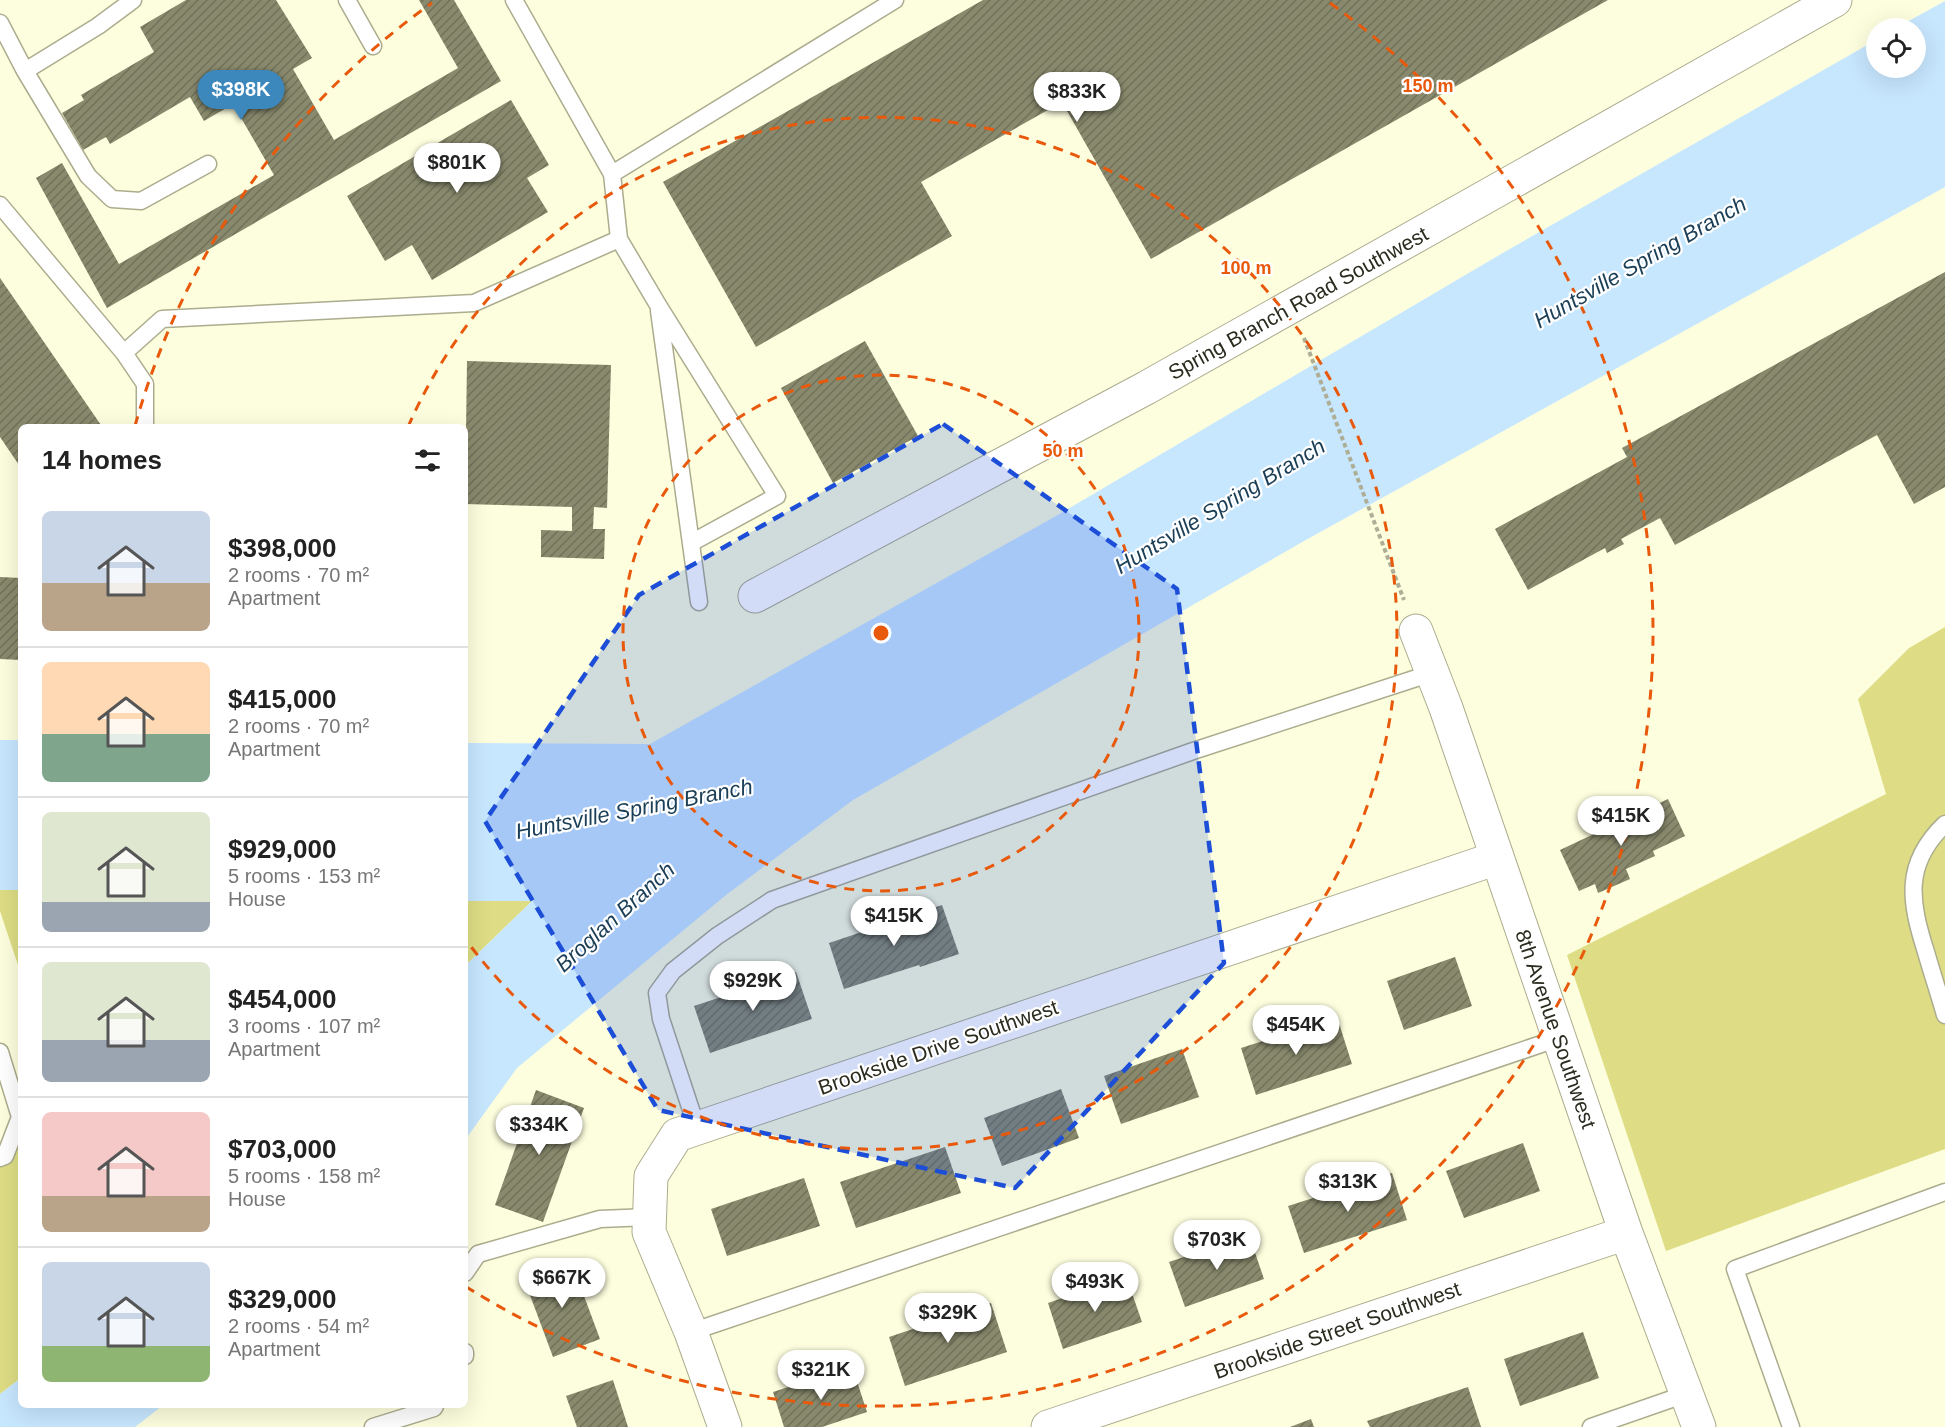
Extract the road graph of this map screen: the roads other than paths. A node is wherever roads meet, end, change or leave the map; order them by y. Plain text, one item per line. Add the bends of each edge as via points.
1 (133, 0) edge
2 (347, 0) edge
3 (514, 0) edge
4 (895, 0) edge
5 (1835, 0) edge
6 (0, 23) edge
7 (373, 46) dead end
8 (25, 71) junction
9 (208, 164) dead end
10 (612, 174) junction
11 (0, 204) edge
12 (619, 239) junction
13 (658, 305) junction
14 (124, 353) junction
15 (145, 424) edge
16 (691, 543) junction
17 (755, 596) dead end
18 (699, 602) dead end
19 (1416, 631) road end
20 (1432, 673) junction
21 (1945, 824) edge
22 (1497, 858) junction
23 (1945, 1015) edge
24 (1559, 1038) junction
25 (0, 1052) edge
26 (18, 1110) edge
27 (18, 1122) edge
28 (697, 1128) junction
29 (0, 1158) edge
30 (1945, 1192) edge
31 (650, 1217) junction
32 (1626, 1233) junction
33 (468, 1269) edge
34 (691, 1332) junction
35 (1686, 1394) junction
36 (434, 1408) edge
37 (373, 1427) edge
38 (725, 1427) edge
39 (1048, 1427) edge
40 (1591, 1427) edge
41 (1699, 1427) edge
42 (1791, 1427) edge

1 - 8 lane
2 - 7 lane
3 - 10 lane
4 - 10 lane
5 - 17 street, Spring Branch Road Southwest via 1146,388
6 - 8 lane
8 - 9 lane via 88,176 112,199 141,201
10 - 12 lane
11 - 14 lane
12 - 13 lane
12 - 14 lane via 474,303 162,318
13 - 16 lane
13 - 16 lane via 777,496
14 - 15 lane via 145,384
16 - 18 lane
19 - 20 street, 8th Avenue Southwest
20 - 22 street, 8th Avenue Southwest
20 - 28 lane via 1193,751 772,900 673,970 657,993 661,1019
21 - 23 lane via 1920,855 1913,886 1915,918
22 - 24 street, 8th Avenue Southwest
22 - 28 street, Brookside Drive Southwest
24 - 32 street, 8th Avenue Southwest
24 - 34 lane
25 - 26 lane
27 - 29 lane via 5,1156
28 - 31 street, Brookside Drive Southwest via 677,1135 651,1176
30 - 42 lane via 1735,1269
31 - 33 lane via 600,1219 478,1254
31 - 34 street, Brookside Drive Southwest via 649,1232
32 - 35 street, 8th Avenue Southwest
32 - 39 street, Brookside Street Southwest
34 - 38 street, Brookside Drive Southwest
35 - 40 lane
35 - 41 street, 8th Avenue Southwest
36 - 37 lane

